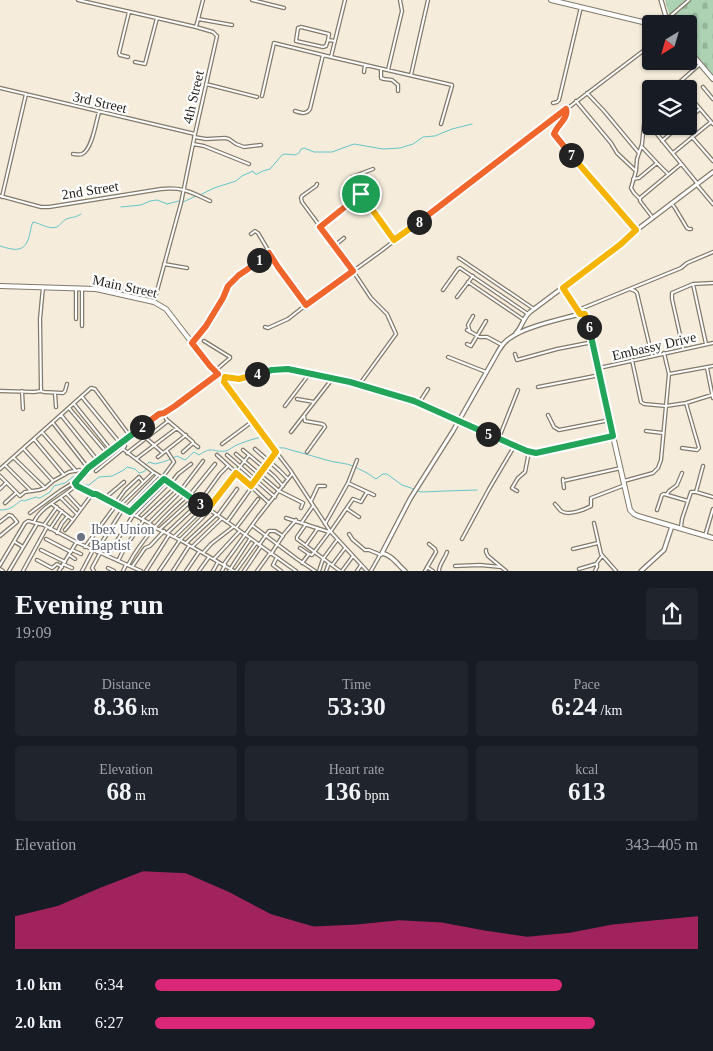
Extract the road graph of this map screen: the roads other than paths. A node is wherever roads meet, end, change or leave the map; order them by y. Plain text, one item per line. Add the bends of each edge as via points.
1 (78, 0) edge
2 (203, 0) edge
3 (252, 0) edge
4 (344, 0) edge
5 (400, 0) edge
6 (428, 0) edge
7 (551, 0) edge
8 (661, 0) edge
9 (689, 0) edge
10 (581, 7) junction
11 (284, 8) dead end
12 (129, 12) junction
13 (665, 15) edge
14 (674, 15) edge
15 (157, 18) junction
16 (198, 19) junction
17 (642, 22) edge
18 (232, 25) dead end
19 (196, 27) junction
20 (328, 40) junction
21 (334, 41) junction
22 (642, 52) edge
23 (323, 55) junction
24 (128, 57) dead end
25 (331, 57) junction
26 (135, 62) dead end
27 (698, 62) edge
28 (700, 64) junction
29 (365, 65) junction
30 (381, 69) junction
31 (388, 70) junction
32 (364, 72) dead end
33 (411, 75) junction
34 (713, 79) edge
35 (682, 80) edge
36 (206, 84) junction
37 (703, 87) dead end
38 (0, 88) edge
39 (398, 91) dead end
40 (587, 93) junction
41 (26, 94) junction
42 (262, 96) dead end
43 (257, 97) dead end
44 (713, 99) edge
45 (576, 101) junction
46 (553, 103) dead end
47 (697, 105) edge
48 (566, 109) junction
49 (700, 109) junction
50 (294, 111) dead end
51 (697, 111) edge
52 (99, 112) junction
53 (712, 123) edge
54 (441, 124) dead end
55 (194, 135) junction
56 (643, 135) edge
57 (657, 135) edge
58 (669, 135) edge
59 (692, 137) junction
60 (662, 141) junction
61 (193, 144) junction
62 (261, 145) dead end
63 (642, 146) junction
64 (639, 153) junction
65 (673, 153) junction
66 (73, 154) dead end
67 (713, 161) edge
68 (657, 163) junction
69 (249, 164) dead end
70 (681, 164) junction
71 (373, 168) dead end
72 (636, 171) junction
73 (713, 172) edge
74 (668, 174) junction
75 (633, 179) junction
76 (317, 184) dead end
77 (697, 184) junction
78 (184, 189) junction
79 (361, 194) junction
80 (1, 196) edge
81 (640, 199) junction
82 (210, 201) dead end
83 (672, 204) junction
84 (713, 204) edge
85 (653, 218) junction
86 (320, 227) junction
87 (691, 229) dead end
88 (636, 230) junction
89 (251, 234) dead end
90 (344, 238) dead end
91 (394, 240) junction
92 (334, 246) junction
93 (713, 252) edge
94 (269, 253) junction
95 (459, 258) dead end
96 (164, 264) junction
97 (187, 268) dead end
98 (353, 271) junction
99 (473, 276) junction
100 (468, 282) junction
101 (713, 283) edge
102 (692, 284) junction
103 (0, 286) edge
104 (43, 287) junction
105 (76, 288) junction
106 (82, 288) junction
107 (563, 288) junction
108 (630, 288) junction
109 (443, 290) dead end
110 (457, 297) dead end
111 (154, 302) junction
112 (306, 305) junction
113 (534, 309) junction
114 (579, 312) junction
115 (528, 314) junction
116 (473, 316) dead end
117 (76, 319) dead end
118 (524, 320) junction
119 (486, 321) dead end
120 (82, 326) dead end
121 (266, 327) dead end
122 (521, 330) junction
123 (477, 336) junction
124 (204, 341) dead end
125 (593, 342) junction
126 (192, 343) junction
127 (713, 343) edge
128 (467, 344) dead end
129 (706, 344) junction
130 (502, 345) junction
131 (684, 349) junction
132 (664, 353) junction
133 (515, 354) dead end
134 (652, 356) junction
135 (448, 357) dead end
136 (632, 360) junction
137 (713, 366) edge
138 (598, 368) junction
139 (707, 368) junction
140 (486, 372) junction
141 (216, 373) junction
142 (310, 373) junction
143 (669, 374) junction
144 (600, 375) junction
145 (225, 377) junction
146 (333, 378) junction
147 (66, 384) dead end
148 (359, 385) junction
149 (538, 387) dead end
150 (428, 389) dead end
151 (518, 390) dead end
152 (0, 391) edge
153 (41, 391) junction
154 (22, 392) junction
155 (55, 393) junction
156 (713, 396) edge
157 (82, 397) junction
158 (297, 399) dead end
159 (314, 402) junction
160 (419, 403) junction
161 (686, 403) junction
162 (74, 404) junction
163 (285, 406) dead end
164 (666, 406) junction
165 (56, 407) dead end
166 (69, 408) junction
167 (23, 409) dead end
168 (164, 413) junction
169 (548, 415) dead end
170 (61, 416) junction
171 (304, 416) junction
172 (458, 420) junction
173 (610, 420) junction
174 (168, 421) junction
175 (253, 421) junction
176 (52, 422) junction
177 (177, 428) junction
178 (646, 431) dead end
179 (42, 432) junction
180 (291, 432) dead end
181 (664, 433) junction
182 (186, 435) junction
183 (130, 436) junction
184 (613, 436) junction
185 (146, 438) junction
186 (499, 438) junction
187 (34, 439) junction
188 (122, 442) junction
189 (193, 443) junction
190 (222, 444) dead end
191 (515, 445) junction
192 (154, 446) junction
193 (198, 447) dead end
194 (24, 448) junction
195 (682, 448) dead end
196 (254, 449) dead end
197 (111, 450) junction
198 (123, 450) junction
199 (167, 450) junction
200 (243, 450) dead end
201 (527, 451) junction
202 (183, 452) dead end
203 (276, 452) junction
204 (307, 452) dead end
205 (107, 453) junction
206 (127, 453) junction
207 (163, 453) junction
208 (217, 454) dead end
209 (236, 454) dead end
210 (227, 455) dead end
211 (249, 455) junction
212 (158, 456) dead end
213 (14, 457) junction
214 (136, 459) junction
215 (358, 460) dead end
216 (98, 461) junction
217 (203, 461) dead end
218 (244, 461) junction
219 (269, 462) junction
220 (191, 464) dead end
221 (215, 464) dead end
222 (5, 465) junction
223 (228, 466) junction
224 (240, 466) junction
225 (704, 466) dead end
226 (88, 468) junction
227 (265, 468) junction
228 (621, 468) junction
229 (0, 469) edge
230 (76, 471) junction
231 (96, 471) dead end
232 (85, 472) junction
233 (153, 472) junction
234 (236, 473) junction
235 (682, 473) dead end
236 (260, 474) junction
237 (292, 474) junction
238 (64, 475) junction
239 (0, 476) edge
240 (158, 476) junction
241 (163, 479) junction
242 (288, 479) junction
243 (53, 480) junction
244 (255, 480) junction
245 (124, 482) dead end
246 (143, 482) junction
247 (348, 482) junction
248 (6, 483) junction
249 (75, 483) junction
250 (170, 483) junction
251 (624, 483) junction
252 (77, 486) junction
253 (251, 486) junction
254 (283, 486) junction
255 (325, 486) dead end
256 (176, 487) junction
257 (45, 488) junction
258 (564, 488) dead end
259 (237, 489) dead end
260 (0, 490) edge
261 (181, 490) junction
262 (31, 491) junction
263 (249, 491) dead end
264 (280, 491) junction
265 (517, 491) dead end
266 (367, 492) junction
267 (696, 492) junction
268 (16, 493) junction
269 (66, 494) junction
270 (93, 494) junction
271 (667, 494) junction
272 (374, 495) dead end
273 (189, 496) junction
274 (274, 497) junction
275 (713, 497) edge
276 (60, 498) junction
277 (104, 499) junction
278 (193, 499) junction
279 (258, 499) dead end
280 (311, 501) junction
281 (688, 501) junction
282 (5, 503) dead end
283 (52, 503) junction
284 (199, 503) junction
285 (269, 503) junction
286 (556, 504) dead end
287 (117, 505) junction
288 (39, 506) junction
289 (314, 506) junction
290 (57, 507) junction
291 (205, 507) junction
292 (301, 508) dead end
293 (81, 509) junction
294 (124, 509) junction
295 (347, 509) junction
296 (713, 509) edge
297 (42, 510) junction
298 (209, 510) junction
299 (657, 510) dead end
300 (62, 511) junction
301 (130, 512) junction
302 (30, 513) dead end
303 (77, 514) junction
304 (135, 515) junction
305 (217, 515) junction
306 (68, 516) junction
307 (358, 517) dead end
308 (221, 518) junction
309 (286, 518) dead end
310 (72, 520) junction
311 (143, 520) junction
312 (296, 520) junction
313 (0, 522) edge
314 (34, 522) junction
315 (227, 522) junction
316 (302, 522) junction
317 (38, 523) junction
318 (148, 523) junction
319 (325, 523) junction
320 (594, 523) dead end
321 (306, 524) junction
322 (252, 525) junction
323 (44, 526) junction
324 (672, 526) junction
325 (47, 527) junction
326 (154, 527) junction
327 (235, 527) junction
328 (318, 528) junction
329 (50, 529) junction
330 (160, 529) junction
331 (681, 529) junction
332 (65, 530) dead end
333 (164, 531) junction
334 (240, 531) junction
335 (330, 532) junction
336 (58, 533) junction
337 (168, 534) junction
338 (349, 534) dead end
339 (245, 535) junction
340 (0, 536) edge
341 (266, 536) junction
342 (283, 536) junction
343 (705, 536) junction
344 (174, 537) junction
345 (250, 538) junction
346 (713, 538) edge
347 (46, 539) dead end
348 (462, 539) dead end
349 (180, 540) junction
350 (337, 540) junction
351 (15, 542) junction
352 (76, 542) junction
353 (256, 542) junction
354 (186, 543) junction
355 (598, 543) junction
356 (429, 544) dead end
357 (260, 545) junction
358 (278, 545) junction
359 (306, 545) junction
360 (191, 546) junction
361 (23, 547) junction
362 (85, 547) junction
363 (300, 548) dead end
364 (345, 548) junction
365 (573, 549) dead end
366 (41, 550) dead end
367 (93, 550) junction
368 (486, 550) dead end
369 (71, 551) junction
370 (199, 551) junction
371 (96, 552) junction
372 (315, 552) junction
373 (447, 552) dead end
374 (100, 553) junction
375 (202, 553) junction
376 (81, 554) dead end
377 (271, 554) junction
378 (309, 554) junction
379 (381, 554) junction
380 (68, 555) junction
381 (107, 556) junction
382 (353, 556) junction
383 (602, 556) junction
384 (209, 557) junction
385 (277, 558) junction
386 (76, 559) dead end
387 (214, 559) junction
388 (323, 559) junction
389 (37, 560) dead end
390 (118, 561) junction
391 (219, 562) junction
392 (64, 563) junction
393 (302, 563) junction
394 (329, 563) junction
395 (597, 564) junction
396 (0, 565) edge
397 (127, 565) junction
398 (224, 565) junction
399 (332, 565) junction
400 (361, 565) junction
401 (455, 566) dead end
402 (62, 567) junction
403 (132, 567) junction
404 (427, 567) junction
405 (501, 567) junction
406 (72, 568) dead end
407 (108, 568) dead end
408 (579, 568) dead end
409 (230, 570) edge
410 (9, 571) edge
411 (23, 571) edge
412 (60, 571) edge
413 (82, 571) edge
414 (94, 571) edge
415 (114, 571) edge
416 (123, 571) edge
417 (141, 571) edge
418 (146, 571) edge
419 (159, 571) edge
420 (172, 571) edge
421 (186, 571) edge
422 (199, 571) edge
423 (213, 571) edge
424 (222, 571) edge
425 (235, 571) edge
426 (244, 571) edge
427 (257, 571) edge
428 (281, 571) edge
429 (296, 571) edge
430 (317, 571) edge
431 (326, 571) edge
432 (339, 571) edge
433 (357, 571) edge
434 (369, 571) edge
435 (405, 571) edge
436 (425, 571) edge
437 (433, 571) edge
438 (439, 571) edge
439 (506, 571) edge
440 (595, 571) edge
441 (616, 571) edge
442 (641, 571) edge

1 - 12 street, 4th Street
2 - 16 street
3 - 11 street
4 - 21 street
5 - 31 street via 402,11
6 - 33 street
7 - 10 main road
8 - 13 street
9 - 14 street
10 - 17 main road
10 - 46 street via 558,100
12 - 15 street, 4th Street
12 - 24 street via 119,53
15 - 19 street, 4th Street
15 - 26 street via 145,64
16 - 18 street
16 - 19 street
19 - 36 street, 4th Street via 217,36
20 - 20 street via 329,34 298,28 296,41 326,47
20 - 21 street
21 - 25 street
22 - 40 street
23 - 25 street
23 - 42 street via 274,43
23 - 50 street via 310,109 304,113
25 - 29 street
27 - 28 main road
28 - 34 main road
28 - 35 street
29 - 30 street
29 - 32 street
30 - 31 street
30 - 39 street via 381,78 393,81 398,85
31 - 33 street
33 - 54 street via 452,85
36 - 43 street
36 - 55 street, 4th Street
37 - 44 street
38 - 41 street, 3rd Street
40 - 45 street
40 - 64 street
41 - 52 street, 3rd Street
41 - 80 street
45 - 48 street
45 - 72 street via 617,153
47 - 49 street
48 - 88 street via 567,115 554,135
48 - 91 street
49 - 51 street
49 - 53 street
52 - 55 street, 3rd Street
52 - 66 street via 90,144 84,153
53 - 59 street
55 - 61 street, 4th Street
55 - 62 street, 3rd Street via 206,139 225,138 244,147
56 - 63 street
57 - 60 street
58 - 60 street
59 - 65 street
59 - 67 street
60 - 65 street
61 - 69 street
61 - 78 street, 4th Street
63 - 64 street
63 - 68 street
64 - 72 street
65 - 70 street
68 - 74 street
68 - 75 street
70 - 74 street
70 - 77 street
71 - 79 street via 351,180
72 - 75 street
73 - 77 street
74 - 81 street
75 - 81 street via 632,190
76 - 86 street via 301,198
77 - 83 street
77 - 84 street
78 - 80 street, 2nd Street via 161,189 49,207
78 - 82 street
78 - 96 street, 4th Street
79 - 86 street
79 - 91 street
81 - 85 street
83 - 85 street
83 - 87 street via 687,228
85 - 88 street
86 - 92 street
88 - 107 street
89 - 94 street via 258,233
90 - 92 street
91 - 98 street
92 - 98 street
93 - 108 street
94 - 112 street
94 - 126 street via 228,286 206,326
95 - 113 street
96 - 97 street
96 - 111 street, 4th Street
98 - 112 street
98 - 148 street via 371,298 387,314 396,334
99 - 100 street
99 - 109 street via 459,268
99 - 115 street
100 - 110 street
100 - 118 street
101 - 102 street
102 - 129 street
102 - 131 street via 672,294
103 - 104 main road, Main Street
104 - 105 main road, Main Street
104 - 153 street
105 - 106 main road, Main Street
105 - 117 street
106 - 111 main road, Main Street
106 - 120 street
107 - 113 street
107 - 114 street
108 - 114 street
108 - 134 street via 637,293
111 - 126 main road, Main Street via 166,309
112 - 121 street via 288,319
113 - 115 street
114 - 122 street
114 - 125 street via 586,315
115 - 118 street
116 - 123 street via 468,331
118 - 122 street
119 - 123 street
122 - 130 street
123 - 128 street via 471,346
123 - 130 street
124 - 141 street via 230,357
125 - 133 street via 517,360
125 - 138 street
126 - 141 main road, Main Street
127 - 129 street, Embassy Drive
129 - 131 street, Embassy Drive
130 - 140 street
131 - 132 street, Embassy Drive
132 - 134 street, Embassy Drive
132 - 143 street
134 - 136 street, Embassy Drive
135 - 140 street
136 - 138 street, Embassy Drive
136 - 164 street via 641,402
137 - 139 street
138 - 144 street
139 - 143 street
139 - 156 street
140 - 172 street
141 - 145 main road, Main Street
141 - 168 street
142 - 145 main road, Main Street via 282,369 239,379
142 - 146 main road, Main Street
142 - 163 street
143 - 164 street
144 - 149 street, Embassy Drive
144 - 173 street
145 - 175 street via 224,383
146 - 148 main road, Main Street
146 - 159 street
147 - 155 street via 64,393
148 - 160 main road, Main Street
150 - 160 street
151 - 186 street
152 - 154 street
153 - 154 street
153 - 155 street
154 - 167 street
155 - 165 street
156 - 161 street
157 - 162 street
157 - 183 street via 90,388 95,389
157 - 188 street
158 - 159 street
159 - 171 street
160 - 172 main road, Main Street
161 - 164 street
161 - 195 street via 699,448
162 - 166 street
162 - 197 street
164 - 181 street
166 - 170 street
166 - 205 street
168 - 174 street
168 - 183 street
169 - 173 street via 559,430
170 - 176 street
170 - 216 street
171 - 180 street
171 - 204 street via 305,421 322,424 326,428
172 - 186 main road, Main Street
172 - 379 street
173 - 184 street
174 - 177 street
174 - 185 street
175 - 190 street
175 - 203 street
176 - 179 street
176 - 226 street
177 - 182 street
177 - 192 street
178 - 181 street
179 - 187 street
179 - 230 street
181 - 251 street via 661,460 656,471
182 - 189 street
182 - 199 street
183 - 188 street
184 - 201 main road, Main Street via 539,453
184 - 228 main road
185 - 192 street
185 - 206 street
186 - 191 main road, Main Street
187 - 194 street
187 - 238 street
188 - 197 street
188 - 198 street
189 - 193 street
189 - 202 street
191 - 201 main road, Main Street
191 - 348 street
192 - 207 street
192 - 214 street
194 - 213 street
194 - 243 street
196 - 219 street
197 - 205 street
198 - 206 street
198 - 231 street
199 - 207 street
199 - 241 street via 174,462
200 - 211 street
201 - 265 street via 525,472 512,488
203 - 219 street
203 - 237 street
205 - 216 street
206 - 214 street
207 - 212 street
208 - 223 street
209 - 218 street
210 - 224 street
211 - 218 street
211 - 227 street
213 - 222 street
213 - 257 street
214 - 233 street
215 - 247 street
216 - 226 street
217 - 261 street
218 - 224 street
218 - 236 street
219 - 227 street
219 - 242 street
220 - 250 street
221 - 273 street
222 - 229 street
222 - 262 street
223 - 234 street
223 - 284 street
224 - 234 street
224 - 244 street
225 - 267 street
226 - 232 street
227 - 236 street
227 - 254 street
228 - 251 main road
228 - 258 street via 563,480
230 - 232 street
230 - 238 street
232 - 249 street
233 - 240 street
233 - 246 street
234 - 253 street
234 - 298 street
235 - 271 street via 677,485
236 - 244 street
236 - 264 street
237 - 242 street
237 - 280 street
238 - 243 street
239 - 248 street
240 - 241 street
240 - 294 street
241 - 250 street
241 - 301 street
242 - 254 street
243 - 257 street
244 - 253 street
244 - 274 street
245 - 277 street
246 - 287 street
246 - 287 street via 138,477 125,490
247 - 266 street
247 - 319 street
248 - 260 street
248 - 268 street
249 - 252 street
249 - 288 street
250 - 256 street
250 - 304 street
251 - 286 street via 592,498 591,506 585,509 564,512
251 - 324 main road via 632,513
252 - 269 street
252 - 270 street
253 - 285 street
254 - 264 street
255 - 280 street via 318,486
256 - 261 street
256 - 311 street
257 - 262 street
259 - 305 street
261 - 273 street
261 - 318 street
262 - 268 street via 21,496
263 - 315 street
264 - 274 street
264 - 292 street via 303,503
266 - 272 street
266 - 295 street via 362,502 353,499
267 - 275 street
267 - 281 street via 691,492
268 - 282 street
269 - 276 street
269 - 293 street
270 - 277 street
270 - 293 street
271 - 281 street
271 - 299 street via 662,495
273 - 278 street
273 - 326 street
274 - 285 street
276 - 283 street
276 - 303 street
277 - 287 street
278 - 284 street
278 - 330 street
279 - 327 street
280 - 289 street
281 - 331 street
283 - 290 street
283 - 297 street
284 - 291 street
284 - 337 street
285 - 322 street
287 - 294 street
287 - 362 street
288 - 297 street
288 - 302 street
289 - 316 street
289 - 319 street
290 - 300 street
290 - 323 street
291 - 298 street
291 - 344 street
293 - 303 street
294 - 301 street
294 - 371 street
295 - 307 street
295 - 335 street
296 - 343 street
297 - 314 street
298 - 305 street
298 - 349 street
300 - 306 street
300 - 329 street
301 - 304 street
303 - 310 street
304 - 311 street
304 - 381 street
305 - 308 street
305 - 354 street
306 - 310 street
306 - 336 street
308 - 315 street
308 - 360 street
309 - 312 street
310 - 332 street
311 - 318 street
311 - 390 street
312 - 316 street
312 - 342 street
313 - 340 street via 9,515 17,522
314 - 317 street
314 - 351 street via 25,523
315 - 327 street
316 - 321 street
317 - 323 street
317 - 361 street
318 - 326 street
319 - 335 street
320 - 355 street
321 - 328 street
321 - 359 street via 297,538
322 - 339 street
322 - 341 street
323 - 325 street
324 - 331 main road
324 - 442 street via 664,550
325 - 329 street
325 - 411 street
326 - 330 street
326 - 397 street
327 - 334 street
327 - 375 street
328 - 335 street
328 - 359 street
329 - 336 street
330 - 333 street
331 - 343 main road
333 - 337 street
333 - 403 street via 145,548
334 - 339 street
334 - 387 street
335 - 350 street
335 - 372 street
336 - 352 street
337 - 344 street
337 - 418 street
338 - 379 street via 365,550
339 - 345 street
339 - 398 street
341 - 342 street via 272,530
341 - 357 street
341 - 358 street
342 - 358 street
343 - 346 main road
344 - 349 street
345 - 353 street
345 - 409 street
347 - 369 street
349 - 354 street
349 - 419 street
350 - 364 street
350 - 388 street
351 - 361 street
351 - 396 street
352 - 362 street
352 - 369 street
353 - 357 street
353 - 425 street
354 - 360 street
355 - 365 street
355 - 383 street
356 - 404 street via 436,552
357 - 377 street
357 - 426 street
358 - 377 street
358 - 393 street
359 - 372 street
360 - 370 street
360 - 420 street
361 - 410 street
362 - 367 street
363 - 378 street
364 - 382 street
364 - 399 street
366 - 392 street
367 - 371 street
367 - 413 street
368 - 405 street
369 - 376 street
369 - 380 street
370 - 375 street
370 - 421 street
371 - 374 street
372 - 378 street
372 - 388 street
373 - 438 street
374 - 381 street
374 - 414 street via 92,568
375 - 384 street
377 - 385 street
377 - 427 street
378 - 393 street
379 - 434 street
379 - 435 street via 394,559
380 - 386 street
380 - 392 street
381 - 390 street
382 - 400 street
382 - 432 street
383 - 395 street
383 - 441 street
384 - 387 street
384 - 422 street
385 - 428 street via 273,565
385 - 429 street
387 - 391 street
388 - 394 street
388 - 430 street
389 - 402 street via 52,568 57,564
390 - 397 street
391 - 398 street
391 - 423 street
392 - 402 street
392 - 406 street
393 - 430 street
394 - 399 street
394 - 431 street
395 - 408 street
395 - 440 street
397 - 403 street
397 - 416 street
398 - 409 street
398 - 424 street
399 - 432 street
400 - 433 street
400 - 434 street
401 - 405 street
402 - 412 street
403 - 417 street
404 - 436 street
404 - 437 street
405 - 439 street
407 - 415 street
409 - 425 street

